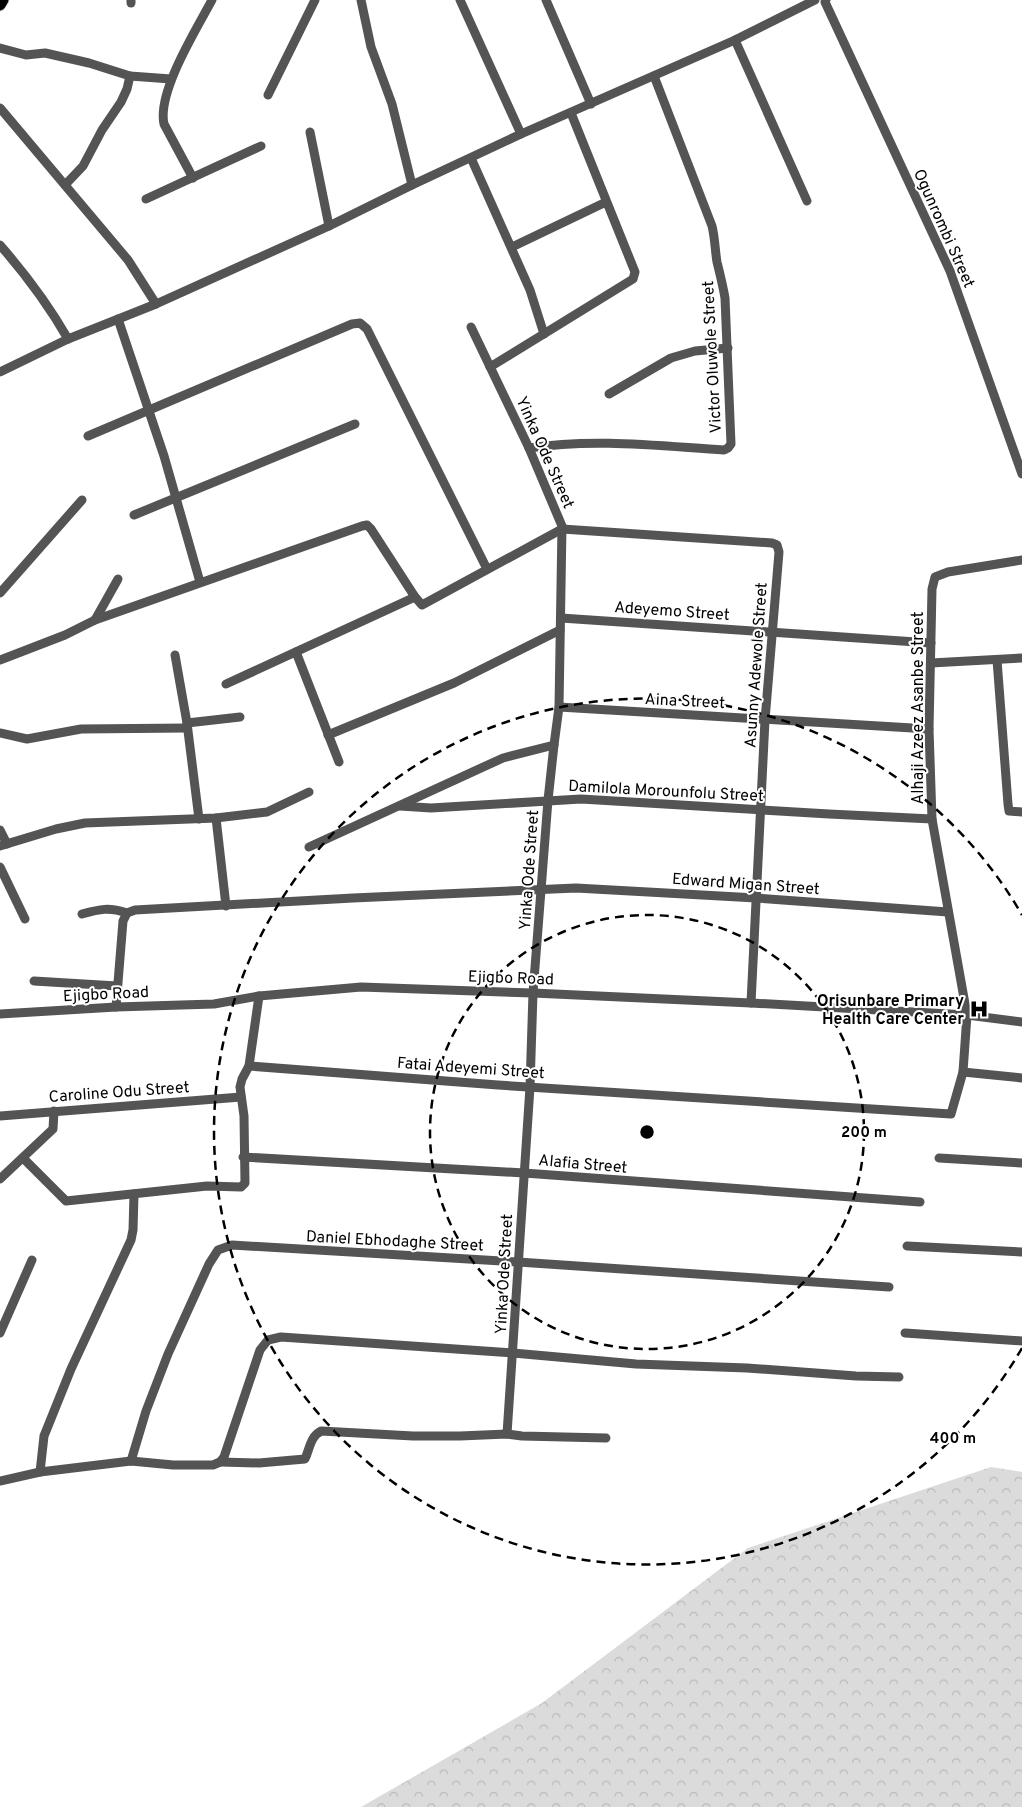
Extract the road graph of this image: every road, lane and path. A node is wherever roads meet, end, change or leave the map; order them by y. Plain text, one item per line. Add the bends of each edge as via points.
1 (3, 0) edge
2 (212, 0) edge
3 (315, 0) edge
4 (361, 0) edge
5 (460, 0) edge
6 (546, 0) edge
7 (815, 0) edge
8 (826, 0) edge
9 (0, 5) edge
10 (735, 40) junction
11 (0, 48) edge
12 (130, 76) junction
13 (654, 76) junction
14 (172, 79) junction
15 (268, 95) dead end
16 (591, 104) junction
17 (0, 108) edge
18 (571, 113) junction
19 (310, 132) dead end
20 (521, 134) junction
21 (262, 146) dead end
22 (471, 158) junction
23 (193, 178) junction
24 (65, 185) junction
25 (412, 185) junction
26 (146, 199) dead end
27 (807, 201) dead end
28 (606, 202) junction
29 (330, 226) junction
30 (0, 246) edge
31 (512, 247) junction
32 (156, 304) junction
33 (118, 319) junction
34 (471, 327) dead end
35 (544, 334) junction
36 (68, 339) junction
37 (728, 348) junction
38 (490, 367) junction
39 (0, 372) edge
40 (609, 394) dead end
41 (149, 410) junction
42 (355, 424) dead end
43 (88, 436) dead end
44 (529, 448) junction
45 (1022, 474) edge
46 (176, 498) junction
47 (82, 500) dead end
48 (134, 515) dead end
49 (562, 529) junction
50 (1022, 560) edge
51 (487, 569) junction
52 (118, 579) dead end
53 (200, 582) junction
54 (0, 593) edge
55 (415, 597) junction
56 (561, 618) junction
57 (95, 620) junction
58 (560, 630) junction
59 (772, 632) junction
60 (931, 643) junction
61 (296, 652) junction
62 (175, 656) dead end
63 (1022, 658) edge
64 (0, 660) edge
65 (997, 660) junction
66 (931, 663) junction
67 (226, 684) dead end
68 (559, 707) junction
69 (240, 717) dead end
70 (766, 720) junction
71 (187, 726) junction
72 (929, 729) junction
73 (0, 734) edge
74 (328, 735) junction
75 (554, 745) junction
76 (339, 762) dead end
77 (309, 792) dead end
78 (548, 800) junction
79 (400, 806) junction
80 (760, 809) junction
81 (1022, 812) edge
82 (216, 818) junction
83 (199, 819) junction
84 (932, 819) junction
85 (0, 830) edge
86 (4, 845) edge
87 (309, 847) dead end
88 (0, 866) edge
89 (542, 888) junction
90 (756, 898) junction
91 (226, 906) junction
92 (948, 912) junction
93 (127, 913) junction
94 (82, 914) dead end
95 (26, 919) dead end
96 (34, 981) dead end
97 (117, 986) junction
98 (533, 993) junction
99 (259, 996) junction
100 (751, 1003) junction
101 (116, 1007) junction
102 (0, 1014) edge
103 (968, 1015) junction
104 (1022, 1022) edge
105 (249, 1066) junction
106 (962, 1072) junction
107 (1022, 1078) edge
108 (530, 1087) junction
109 (241, 1097) junction
110 (54, 1111) junction
111 (0, 1116) edge
112 (243, 1157) junction
113 (23, 1158) junction
114 (939, 1158) dead end
115 (1022, 1163) edge
116 (524, 1173) junction
117 (0, 1179) edge
118 (134, 1194) junction
119 (920, 1202) dead end
120 (907, 1246) dead end
121 (1022, 1252) edge
122 (32, 1260) dead end
123 (518, 1262) junction
124 (889, 1288) dead end
125 (0, 1332) edge
126 (905, 1333) dead end
127 (1022, 1340) edge
128 (513, 1353) junction
129 (899, 1377) dead end
130 (507, 1434) junction
131 (606, 1438) dead end
132 (130, 1461) junction
133 (220, 1462) junction
134 (40, 1472) junction
135 (0, 1482) edge

1 - 9 main road
2 - 14 street
3 - 15 street
4 - 25 street via 371,48 392,104
5 - 20 street
6 - 16 street
7 - 10 street
8 - 45 street, Ogunrombi Street via 950,272
10 - 13 street
10 - 27 street
11 - 12 street via 26,55 46,52
12 - 14 street
12 - 24 street via 121,102 83,166
13 - 16 street
13 - 37 street, Victor Oluwole Street via 712,226 722,275
14 - 23 street via 162,116
16 - 18 street
17 - 24 street
18 - 20 street
18 - 28 street
19 - 29 street
20 - 22 street
21 - 23 street
22 - 25 street
22 - 31 street
23 - 26 street
24 - 32 street via 128,260
25 - 29 street
28 - 31 street
28 - 35 street via 635,276
29 - 32 street
30 - 36 street via 34,285
31 - 35 street
32 - 33 street
33 - 36 street
33 - 41 street
34 - 38 street, Yinka Ode Street
35 - 38 street
36 - 39 street
37 - 40 street via 695,351 671,358
37 - 44 street, Victor Oluwole Street via 731,444 728,448 573,443
38 - 44 street, Yinka Ode Street
41 - 43 street
41 - 46 street
41 - 51 street via 360,323 367,329
42 - 46 street
44 - 49 street, Yinka Ode Street
46 - 48 street
46 - 53 street
47 - 54 street
49 - 51 street
49 - 56 street, Yinka Ode Street
49 - 59 street, Asunny Adewole Street via 777,545
50 - 60 street, Alhaji Azeez Asanbe Street via 934,577
51 - 55 street via 425,604 422,605
52 - 57 street
53 - 55 street via 367,526
53 - 57 street
55 - 61 street
56 - 58 street, Yinka Ode Street
56 - 59 street, Adeyemo Street
57 - 64 street
58 - 68 street, Yinka Ode Street
58 - 74 street via 454,683
59 - 60 street, Adeyemo Street
59 - 70 street, Asunny Adewole Street
60 - 66 street, Alhaji Azeez Asanbe Street
61 - 67 street
61 - 74 street
62 - 71 street
63 - 65 street
65 - 66 street
65 - 81 street via 1008,804 1010,811
66 - 72 street, Alhaji Azeez Asanbe Street
68 - 70 street, Aina Street
68 - 75 street, Yinka Ode Street
69 - 71 street
70 - 72 street, Aina Street
70 - 80 street, Asunny Adewole Street
71 - 73 street via 81,729 27,739
71 - 83 street
72 - 84 street, Alhaji Azeez Asanbe Street
74 - 76 street
75 - 78 street, Yinka Ode Street
75 - 79 street via 503,758
77 - 82 street via 270,811
78 - 79 street, Damilola Morounfolu Street via 431,808
78 - 80 street, Damilola Morounfolu Street
78 - 89 street, Yinka Ode Street
79 - 87 street
80 - 84 street, Damilola Morounfolu Street
80 - 90 street, Asunny Adewole Street
82 - 83 street
82 - 91 street
83 - 86 street via 85,824
84 - 92 street, Alhaji Azeez Asanbe Street
85 - 86 street
88 - 95 street
89 - 90 street, Edward Migan Street
89 - 91 street, Edward Migan Street
89 - 98 street, Yinka Ode Street
90 - 92 street, Edward Migan Street
90 - 100 street, Asunny Adewole Street
91 - 93 street, Edward Migan Street
92 - 103 street, Alhaji Azeez Asanbe Street
93 - 94 street, Edward Migan Street via 98,909
93 - 97 street via 123,920
96 - 97 street
97 - 101 street
98 - 99 street, Ejigbo Road via 361,987
98 - 100 street, Ejigbo Road
98 - 108 street, Yinka Ode Street
99 - 101 street, Ejigbo Road via 214,1004
99 - 105 street
100 - 103 street, Ejigbo Road
101 - 102 street, Ejigbo Road
103 - 104 street, Ejigbo Road
103 - 106 street, Fatai Adeyemi Street
105 - 108 street, Fatai Adeyemi Street
105 - 109 street via 242,1079
106 - 107 street
106 - 108 street, Fatai Adeyemi Street via 951,1114
108 - 116 street, Yinka Ode Street
109 - 110 street, Caroline Odu Street
109 - 112 street
110 - 111 street, Caroline Odu Street
110 - 113 street via 53,1129
112 - 116 street, Alafia Street
112 - 118 street via 245,1183 241,1187 207,1186
113 - 117 street
113 - 118 street via 66,1201
114 - 115 street
116 - 119 street, Alafia Street
116 - 123 street, Yinka Ode Street
118 - 134 street via 131,1240 54,1411 42,1446
120 - 121 street
122 - 125 street
123 - 124 street, Daniel Ebhodaghe Street
123 - 128 street, Yinka Ode Street
123 - 132 street, Daniel Ebhodaghe Street via 232,1246 218,1250 168,1354
126 - 127 street
128 - 129 street via 636,1364
128 - 130 street, Yinka Ode Street
128 - 133 street via 281,1337 268,1340 260,1350
130 - 131 street
130 - 133 street via 413,1436 321,1431 311,1440 305,1459
132 - 133 street via 173,1465 213,1465
132 - 134 street
134 - 135 street

